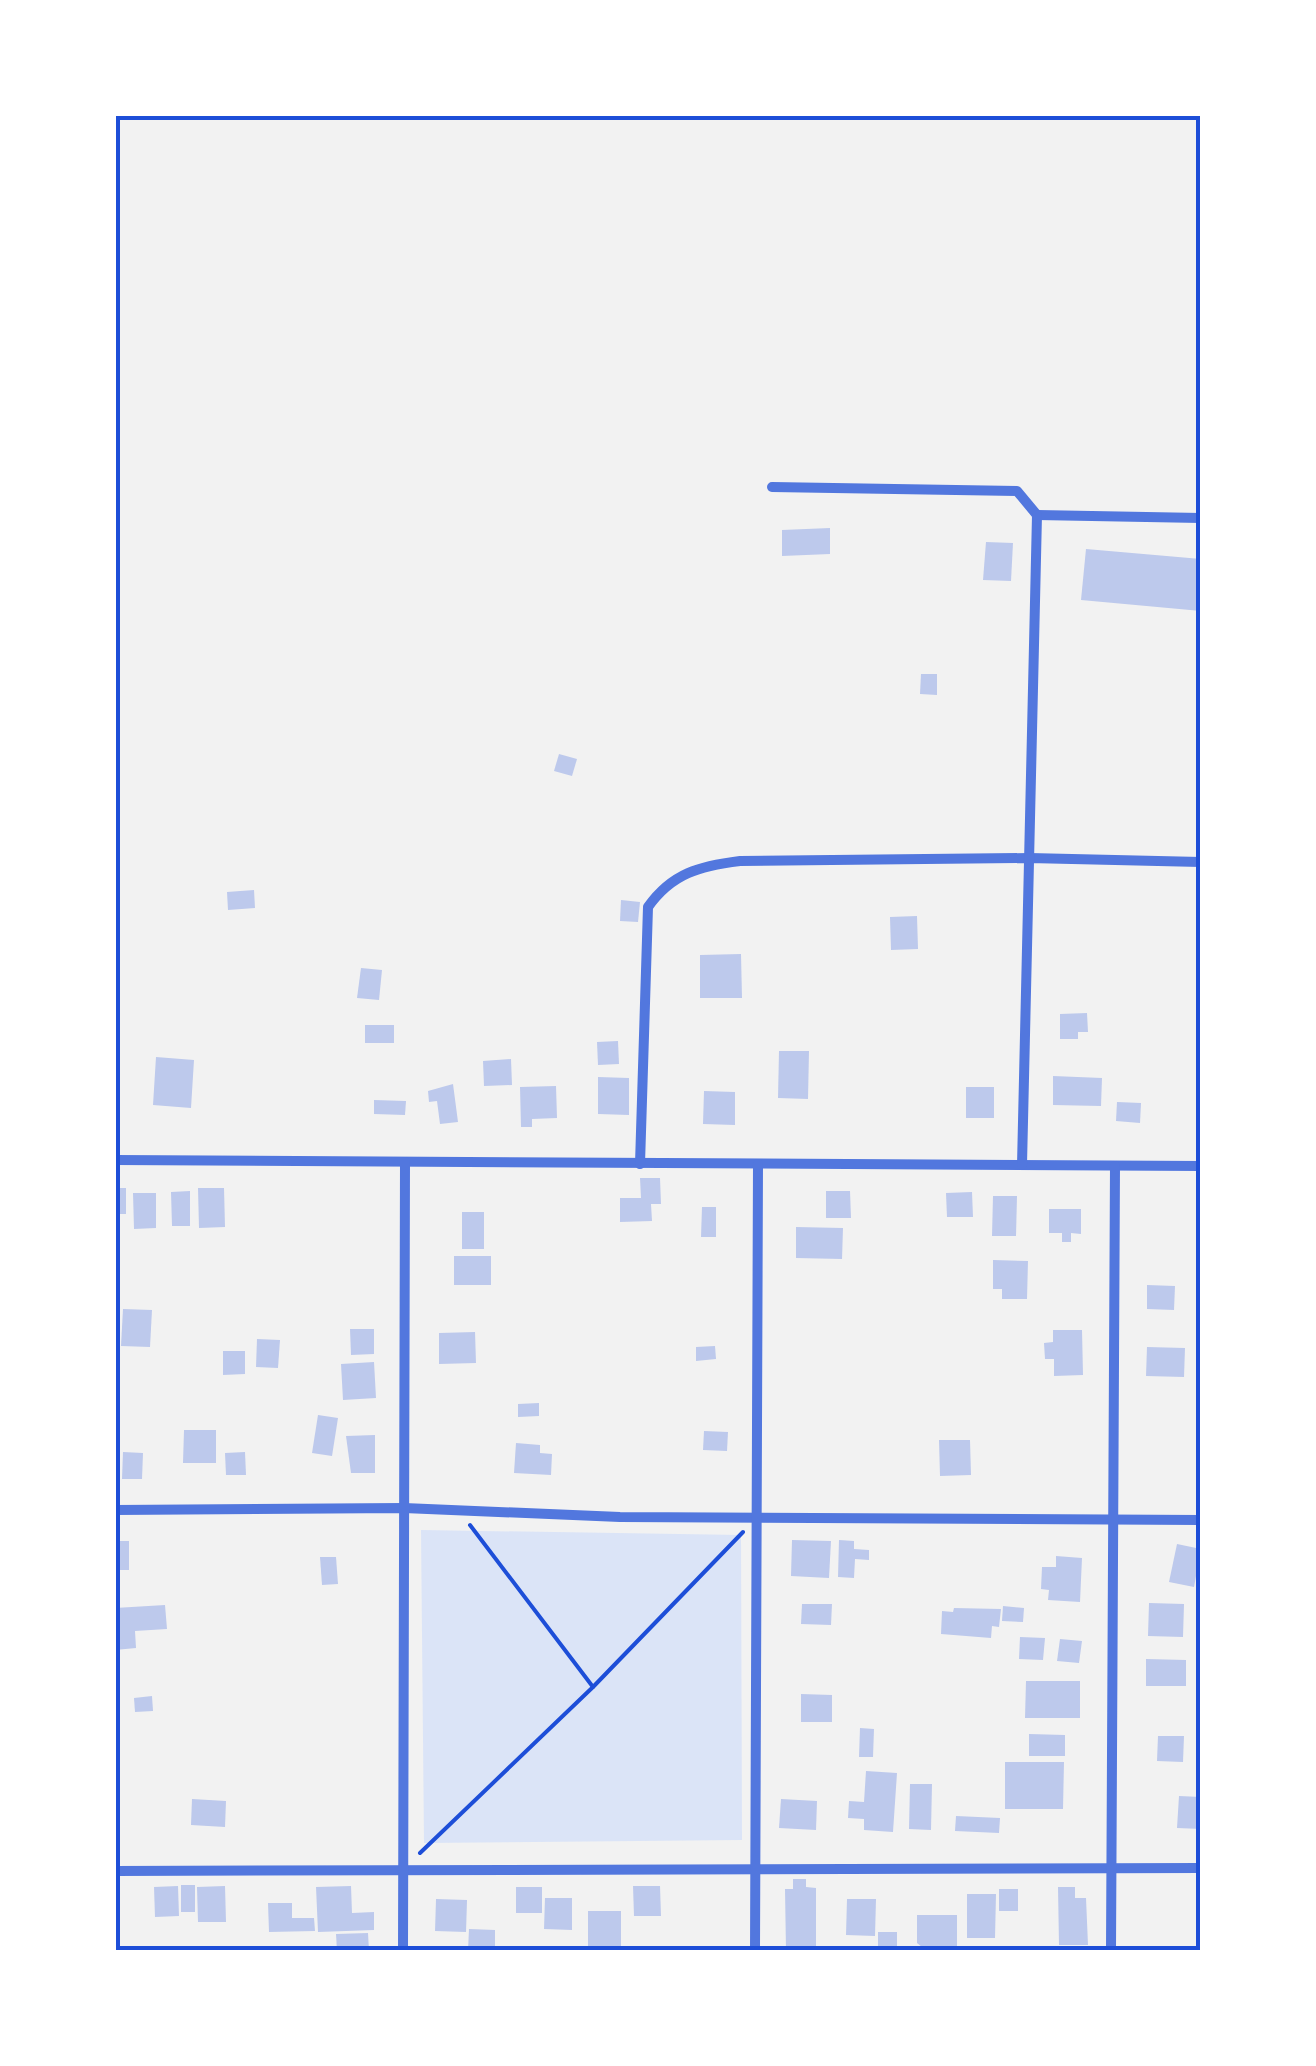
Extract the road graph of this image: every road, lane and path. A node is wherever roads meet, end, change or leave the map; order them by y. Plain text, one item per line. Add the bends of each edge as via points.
1 (772, 487) dead end
2 (1037, 515) junction
3 (1201, 518) edge
4 (1029, 858) junction
5 (1201, 862) edge
6 (115, 1160) edge
7 (405, 1162) junction
8 (640, 1164) junction
9 (758, 1164) junction
10 (1022, 1165) junction
11 (1115, 1166) junction
12 (1201, 1166) edge
13 (404, 1508) junction
14 (458, 1509) junction
15 (115, 1510) edge
16 (756, 1518) junction
17 (1113, 1519) junction
18 (1201, 1520) edge
19 (593, 1687) junction
20 (404, 1867) junction
21 (1111, 1867) junction
22 (756, 1868) junction
23 (1201, 1868) edge
24 (115, 1871) edge
25 (403, 1951) edge
26 (755, 1951) edge
27 (1111, 1951) edge

1 - 2 street via 1017,491
2 - 3 street
2 - 4 street
4 - 5 street
4 - 8 street via 740,861 677,876 648,907
4 - 10 street
6 - 7 street
7 - 8 street
7 - 13 street
8 - 9 street
9 - 10 street
9 - 16 street
10 - 11 street
11 - 12 street
11 - 17 street
13 - 14 street
13 - 15 street
13 - 20 street
14 - 16 street
14 - 19 path
16 - 17 street
16 - 19 path
16 - 22 street
17 - 18 street
17 - 21 street
19 - 20 path
20 - 22 street
20 - 24 street
20 - 25 street
21 - 22 street
21 - 23 street
21 - 27 street
22 - 26 street

